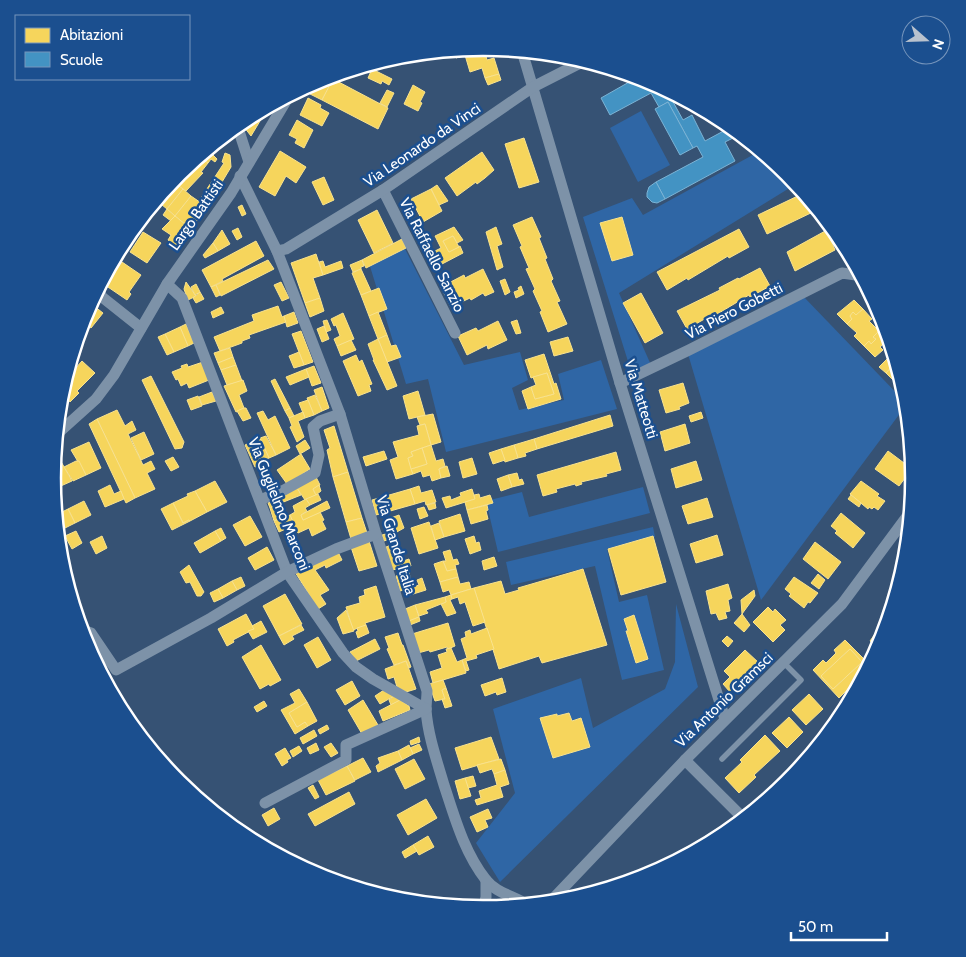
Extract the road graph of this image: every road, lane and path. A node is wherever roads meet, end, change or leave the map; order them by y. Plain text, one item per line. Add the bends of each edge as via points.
1 (524, 58) edge
2 (574, 66) edge
3 (533, 88) junction
4 (282, 108) edge
5 (240, 133) edge
6 (249, 162) junction
7 (240, 176) junction
8 (383, 190) junction
9 (277, 251) junction
10 (853, 274) edge
11 (167, 284) junction
12 (102, 297) edge
13 (141, 328) junction
14 (455, 333) dead end
15 (620, 383) junction
16 (340, 414) junction
17 (64, 428) edge
18 (260, 500) junction
19 (903, 522) edge
20 (376, 534) junction
21 (287, 572) junction
22 (91, 634) edge
23 (784, 663) junction
24 (426, 709) junction
25 (725, 719) junction
26 (722, 759) dead end
27 (685, 760) junction
28 (265, 803) dead end
29 (739, 814) edge
30 (486, 880) junction
31 (557, 894) edge
32 (518, 899) edge
33 (485, 901) edge

1 - 3 street, Via Matteotti
2 - 3 street, Via Leonardo da Vinci
3 - 8 street, Via Leonardo da Vinci
3 - 15 street, Via Matteotti
4 - 6 street, Largo Battisti
5 - 6 street
6 - 7 street, Largo Battisti
7 - 9 street, Via Grande Italia
7 - 11 street, Largo Battisti
8 - 9 street, Via Leonardo da Vinci via 286,249
8 - 14 street, Via Raffaello Sanzio
9 - 16 street, Via Grande Italia
10 - 15 street, Via Piero Gobetti via 842,273
11 - 13 street, Largo Battisti
11 - 18 street, Via Guglielmo Marconi via 182,298
12 - 13 street
13 - 17 street, Largo Battisti via 110,381 96,399
15 - 25 street, Via Matteotti
16 - 18 street via 320,421 314,427 319,455 314,473
16 - 20 street, Via Grande Italia
18 - 21 street, Via Guglielmo Marconi
19 - 23 street, Via Antonio Gramsci via 842,604
20 - 21 street
20 - 24 street, Via Grande Italia via 427,691
21 - 22 street via 116,670
21 - 24 street, Via Guglielmo Marconi via 356,667
23 - 25 street, Via Antonio Gramsci
23 - 26 lane via 801,680
24 - 28 street via 346,745 346,760
24 - 30 street, Via Grande Italia via 438,767 458,830
25 - 27 street, Via Antonio Gramsci
27 - 29 street
27 - 31 street, Via Antonio Gramsci
30 - 32 street, Via Grande Italia
30 - 33 street

